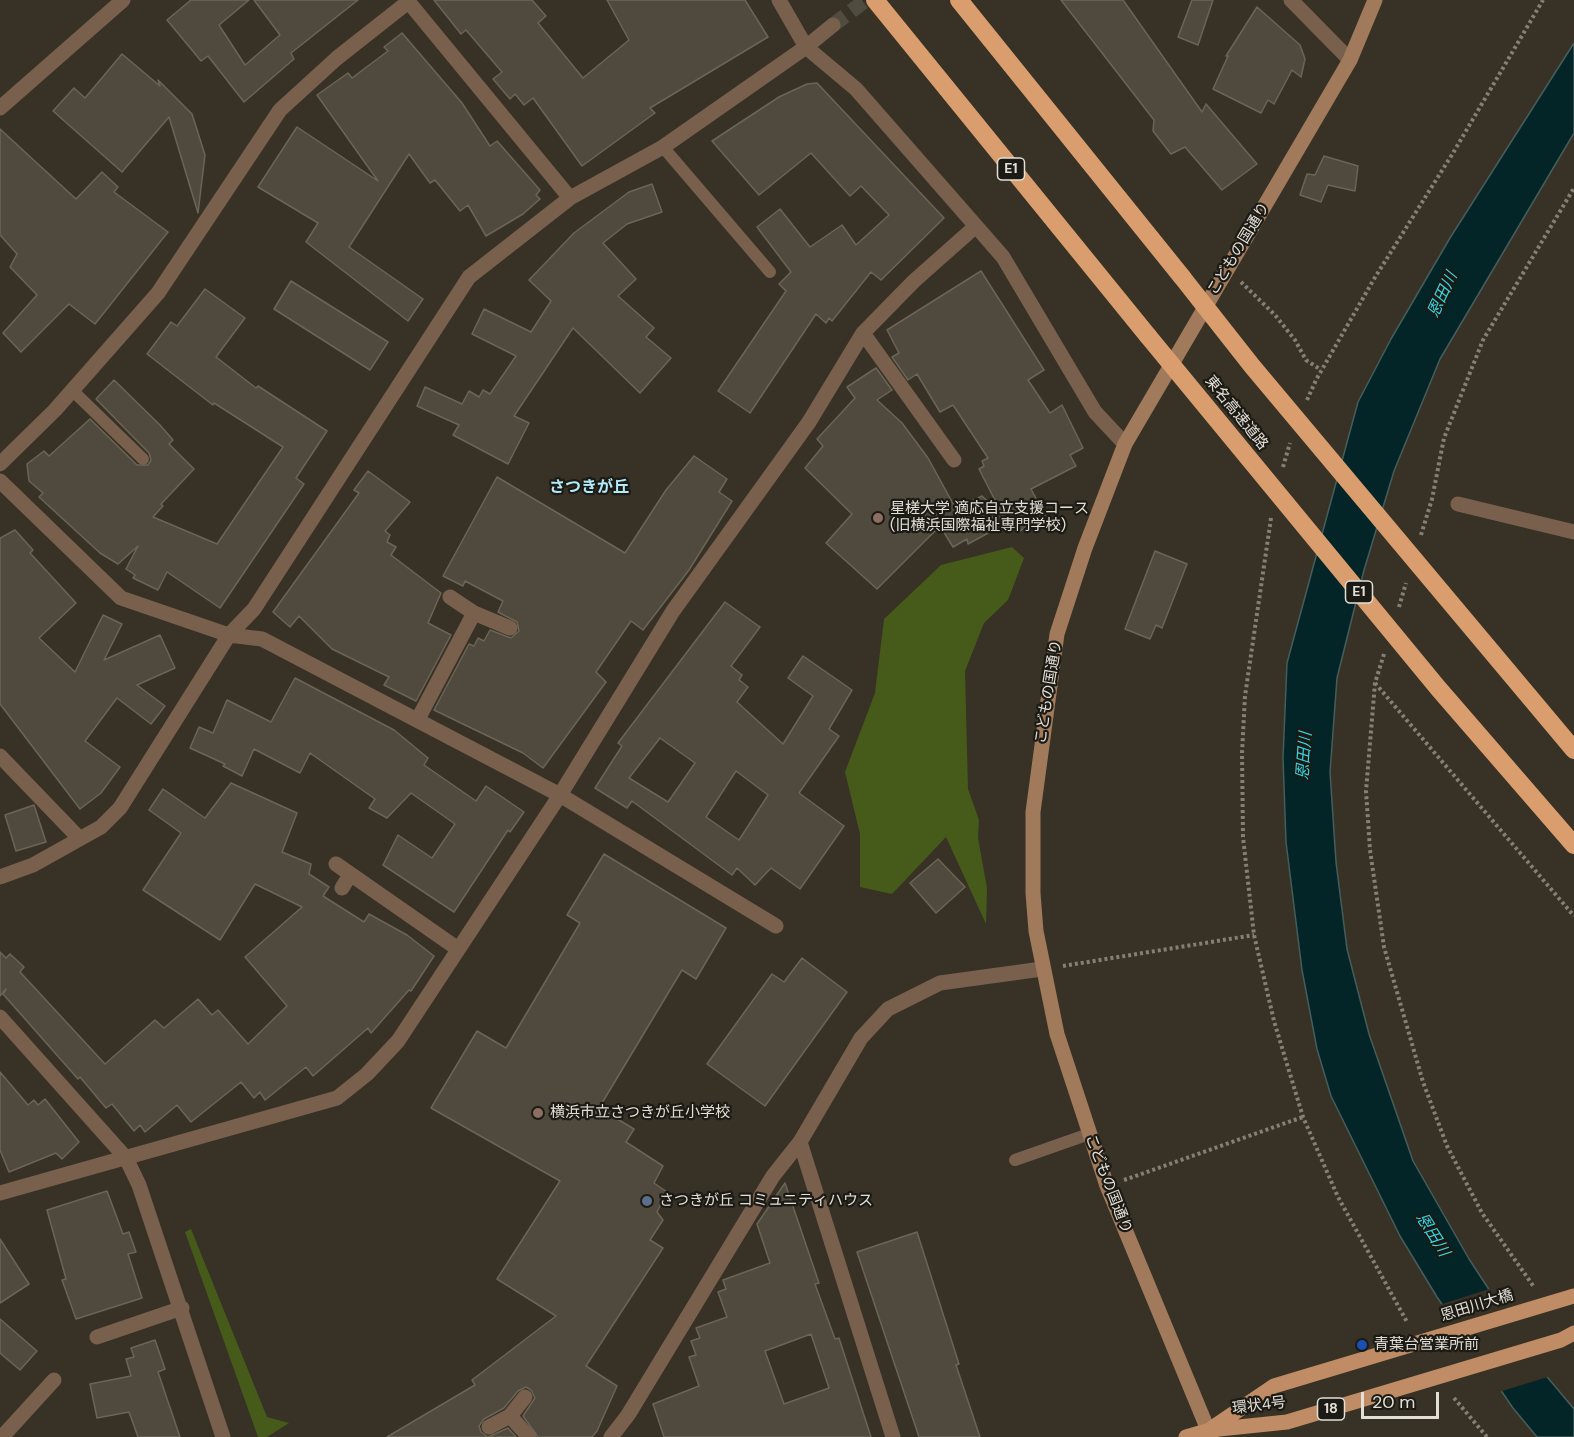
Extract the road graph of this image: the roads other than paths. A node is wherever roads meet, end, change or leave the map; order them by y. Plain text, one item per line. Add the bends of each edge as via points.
1 (123, 0) edge
2 (779, 0) edge
3 (875, 0) edge
4 (959, 0) edge
5 (1291, 0) edge
6 (1375, 0) edge
7 (408, 1) edge
8 (833, 25) tunnel mouth
9 (806, 47) junction
10 (1350, 60) junction
11 (0, 108) edge
12 (663, 147) junction
13 (570, 198) junction
14 (976, 226) junction
15 (770, 272) dead end
16 (862, 333) junction
17 (73, 391) junction
18 (1125, 444) junction
19 (143, 459) dead end
20 (954, 460) dead end
21 (0, 464) edge
22 (0, 481) edge
23 (1458, 504) dead end
24 (1574, 532) edge
25 (450, 597) dead end
26 (474, 613) junction
27 (510, 628) dead end
28 (228, 635) junction
29 (418, 719) junction
30 (1574, 750) edge
31 (0, 756) edge
32 (560, 795) junction
33 (79, 838) junction
34 (1574, 845) edge
35 (336, 864) dead end
36 (0, 877) edge
37 (776, 926) dead end
38 (458, 949) junction
39 (1042, 969) junction
40 (0, 1017) edge
41 (1089, 1134) junction
42 (800, 1142) junction
43 (126, 1158) junction
44 (1015, 1160) dead end
45 (0, 1193) edge
46 (1574, 1296) edge
47 (182, 1308) junction
48 (97, 1337) dead end
49 (1567, 1337) edge
50 (1426, 1341) joint
51 (54, 1380) dead end
52 (525, 1397) dead end
53 (510, 1416) junction
54 (489, 1427) dead end
55 (1212, 1435) edge
56 (2, 1437) edge
57 (223, 1437) edge
58 (529, 1437) edge
59 (611, 1437) edge
60 (893, 1437) edge
61 (1186, 1437) edge

1 - 11 street
2 - 9 street
3 - 34 highway, 東名高速道路 / E1, bridge via 1438,688
4 - 30 highway, bridge via 1312,438
5 - 10 street
6 - 10 main road, こどもの国通り
7 - 13 street
7 - 17 street via 280,110 158,293
8 - 9 street
9 - 12 street
9 - 14 street via 856,89
10 - 18 main road, こどもの国通り
12 - 13 street
12 - 15 lane
13 - 28 street via 469,277 254,609
14 - 16 street
14 - 18 street via 1003,257 1095,412
16 - 20 street
16 - 32 street via 810,422 673,611
17 - 19 lane
17 - 21 street
18 - 39 main road, こどもの国通り via 1084,548 1057,634 1045,709 1033,812 1032,893
22 - 28 street via 121,598
23 - 24 street
25 - 26 street
26 - 27 street
26 - 29 street
28 - 29 street via 262,639
28 - 33 street via 120,808 101,827
29 - 32 street
31 - 33 street
32 - 37 street
32 - 38 street
33 - 36 street via 33,865
35 - 38 street via 346,881
38 - 43 street via 398,1041 337,1098
39 - 41 main road, こどもの国通り via 1057,1034
39 - 42 street via 940,983 888,1009 861,1038
40 - 43 street
41 - 44 lane
41 - 55 main road, こどもの国通り via 1107,1186
42 - 59 street via 773,1176
42 - 60 street
43 - 45 street
43 - 47 street
46 - 50 main road, 恩田川大橋 / 18
47 - 48 street
47 - 57 street
49 - 55 main road, 環状4号 / 18 via 1287,1422
50 - 55 main road, 環状4号 / 18 via 1274,1386
51 - 56 street
52 - 53 street
53 - 54 street
53 - 58 street
55 - 61 main road, 環状4号 / 18

